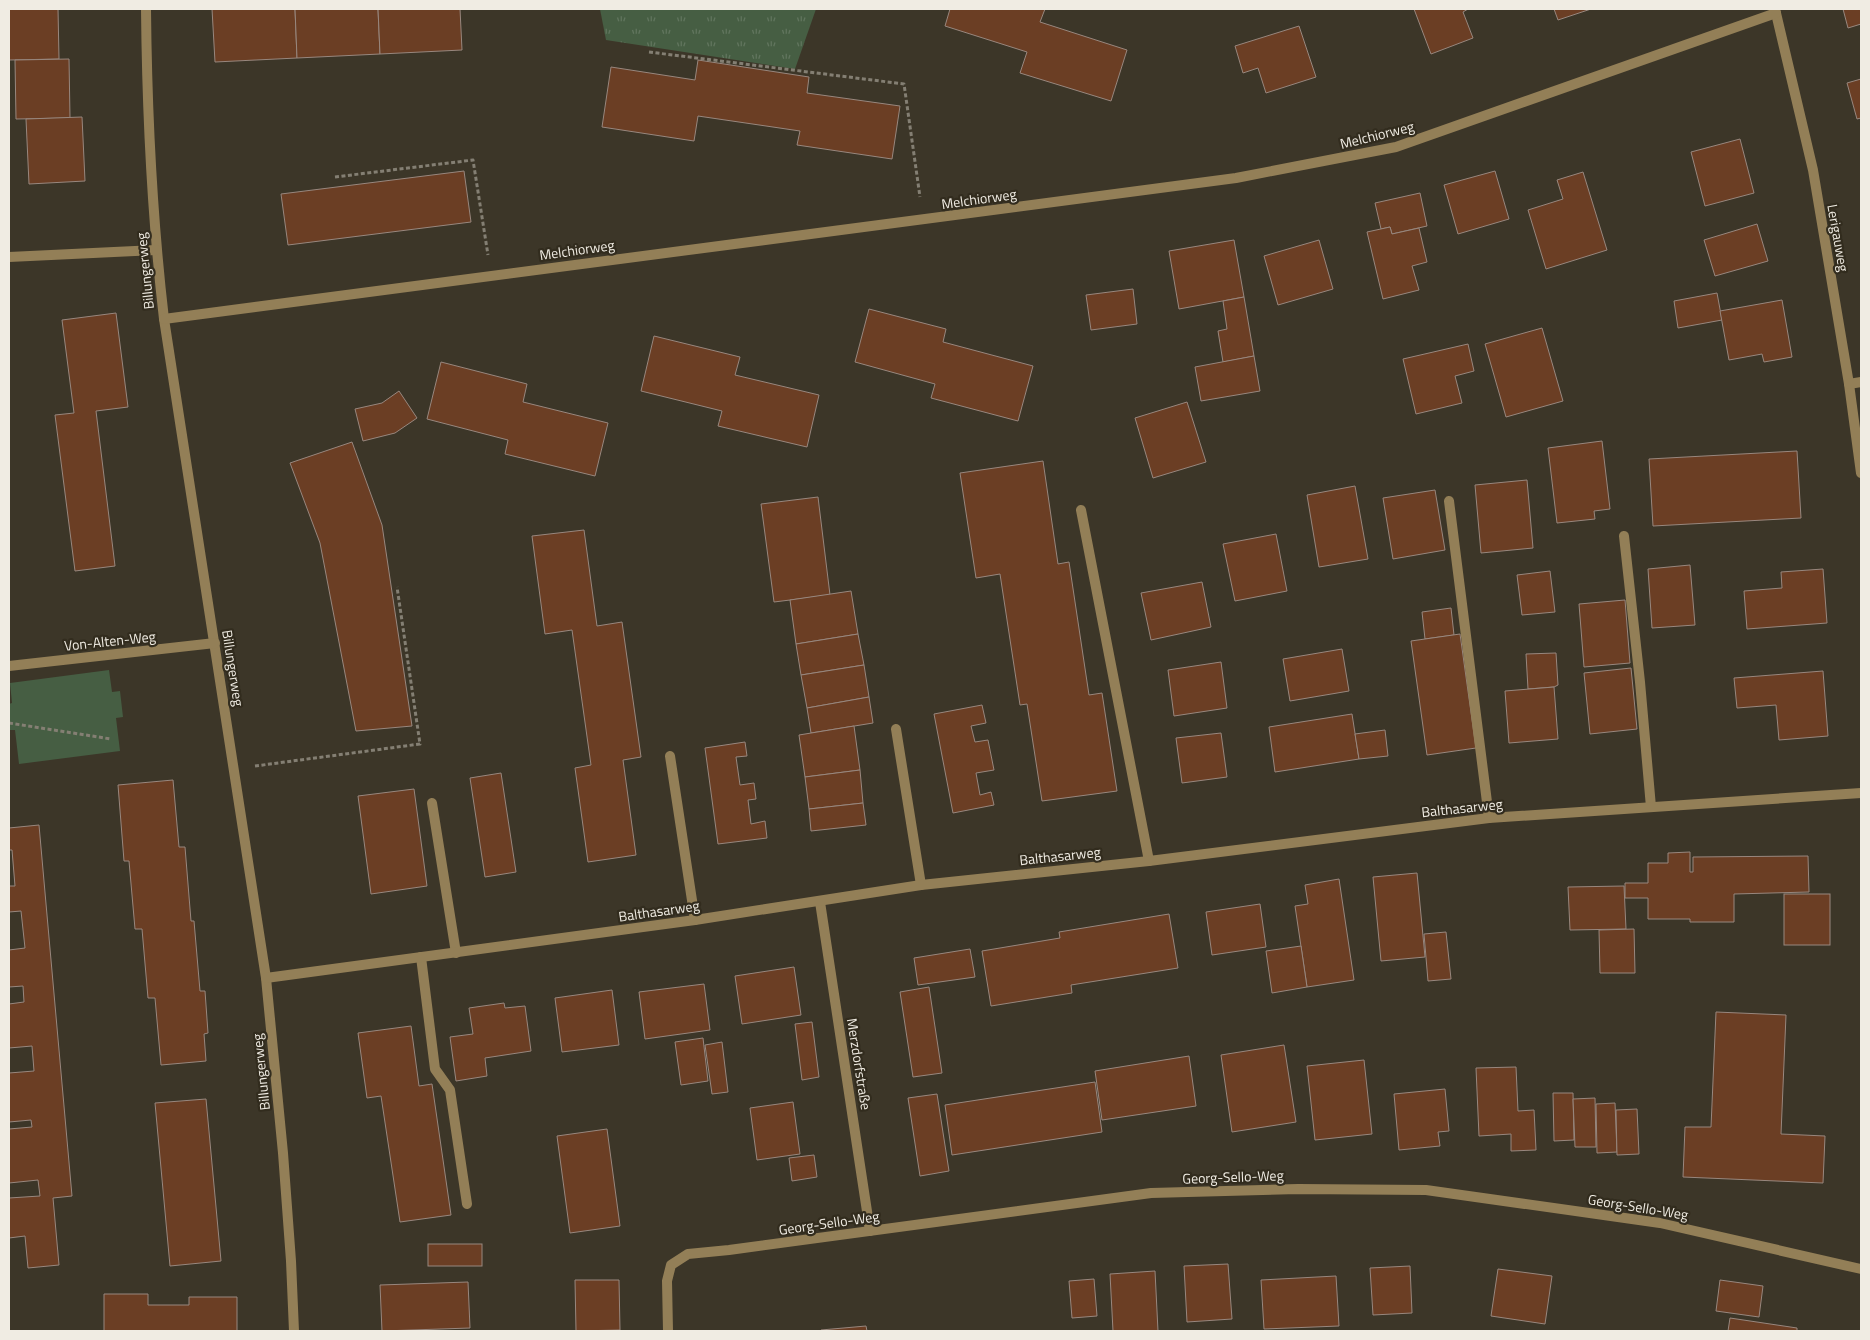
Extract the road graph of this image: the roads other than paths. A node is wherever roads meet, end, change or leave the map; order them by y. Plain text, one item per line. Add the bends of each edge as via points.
1 (146, 9) edge
2 (1776, 11) edge
3 (156, 250) junction
4 (9, 257) edge
5 (164, 319) junction
6 (1861, 382) edge
7 (1849, 384) junction
8 (1861, 473) edge
9 (1450, 501) dead end
10 (1081, 510) dead end
11 (1624, 536) dead end
12 (215, 643) junction
13 (9, 666) edge
14 (896, 729) dead end
15 (670, 756) dead end
16 (1861, 793) edge
17 (432, 803) dead end
18 (1651, 807) junction
19 (1489, 818) junction
20 (1149, 861) junction
21 (922, 885) junction
22 (820, 902) junction
23 (695, 920) junction
24 (456, 953) junction
25 (421, 957) junction
26 (266, 978) junction
27 (466, 1204) dead end
28 (870, 1231) junction
29 (1861, 1269) edge
30 (294, 1331) edge
31 (668, 1331) edge

1 - 3 street, Billungerweg
2 - 5 street, Melchiorweg via 1396,147 1236,178
2 - 7 street, Lerigauweg via 1813,170
3 - 4 street
3 - 5 street, Billungerweg
5 - 12 street, Billungerweg
6 - 7 street
7 - 8 street, Lerigauweg
9 - 19 street
10 - 20 street
11 - 18 street
12 - 13 street, Von-Alten-Weg
12 - 26 street, Billungerweg
14 - 21 street
15 - 23 street
16 - 18 street, Balthasarweg
17 - 24 street
18 - 19 street, Balthasarweg
19 - 20 street, Balthasarweg
20 - 21 street, Balthasarweg
21 - 22 street, Balthasarweg
22 - 23 street, Balthasarweg
22 - 28 street, Merzdorfstraße
23 - 24 street, Balthasarweg
24 - 25 street, Balthasarweg
25 - 26 street, Balthasarweg
25 - 27 street via 435,1070 450,1090
26 - 30 street, Billungerweg via 283,1153
28 - 29 street, Georg-Sello-Weg via 1151,1193 1426,1190 1660,1223
28 - 31 street, Georg-Sello-Weg via 688,1254 671,1265

